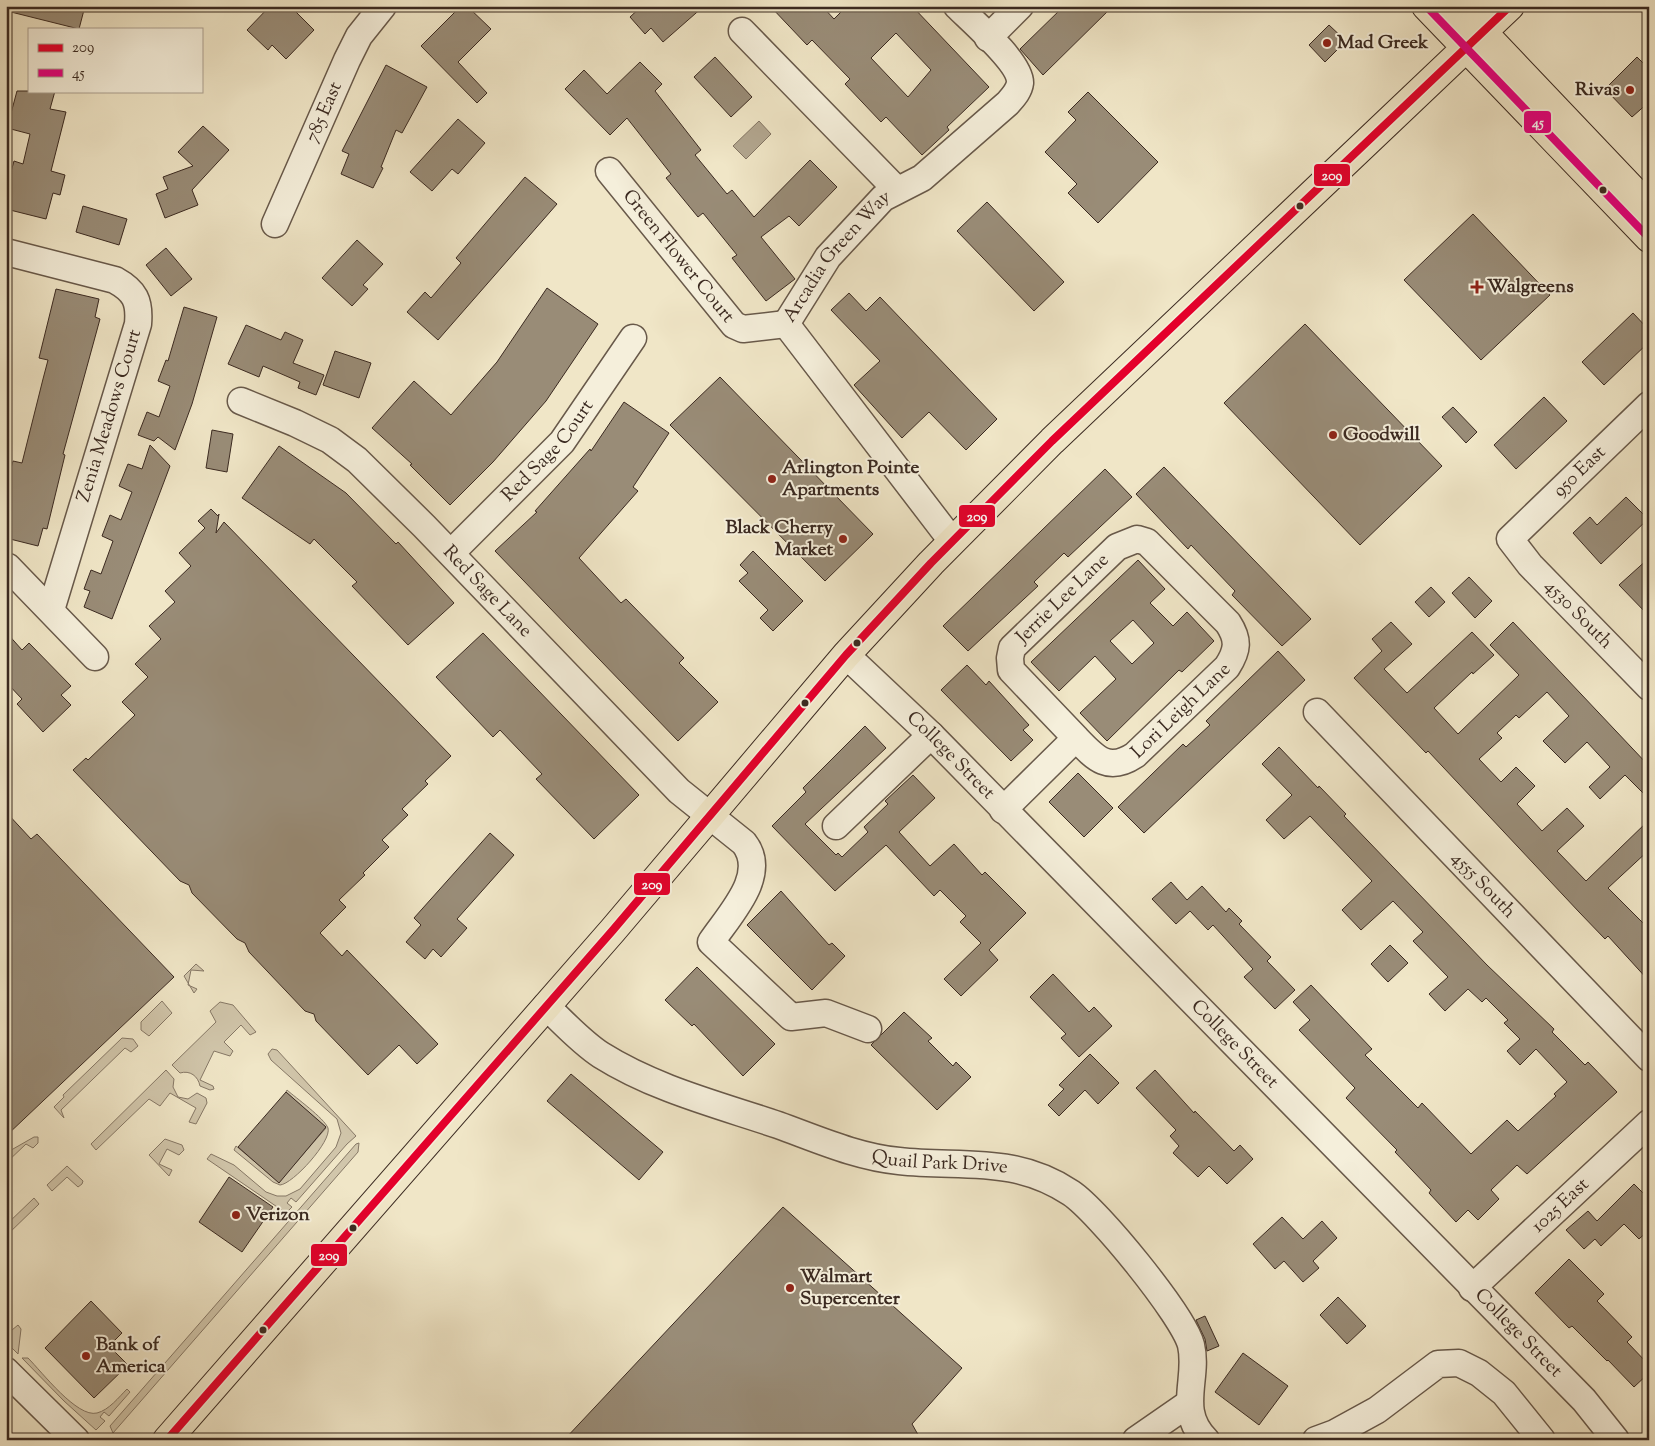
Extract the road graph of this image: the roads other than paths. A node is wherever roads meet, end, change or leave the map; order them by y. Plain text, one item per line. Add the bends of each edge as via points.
1 (383, 6) edge
2 (957, 6) edge
3 (1020, 6) edge
4 (1426, 6) edge
5 (1458, 6) edge
6 (1510, 6) edge
7 (742, 31) dead end
8 (988, 38) junction
9 (1474, 40) junction
10 (609, 170) dead end
11 (897, 190) junction
12 (1649, 207) edge
13 (276, 224) dead end
14 (1649, 238) edge
15 (6, 252) edge
16 (786, 324) junction
17 (633, 338) dead end
18 (241, 401) dead end
19 (1649, 405) edge
20 (1137, 539) joint
21 (1510, 539) joint
22 (952, 541) junction
23 (451, 554) junction
24 (8, 567) dead end
25 (51, 610) junction
26 (846, 655) junction
27 (95, 657) dead end
28 (1649, 687) edge
29 (1317, 712) dead end
30 (930, 735) junction
31 (1076, 738) junction
32 (1003, 810) junction
33 (711, 816) junction
34 (836, 826) dead end
35 (546, 1006) junction
36 (868, 1029) dead end
37 (1649, 1058) edge
38 (1649, 1123) edge
39 (1472, 1288) junction
40 (6, 1371) edge
41 (1188, 1404) junction
42 (76, 1440) edge
43 (167, 1440) edge
44 (1136, 1440) edge
45 (1206, 1440) edge
46 (1316, 1440) edge
47 (1542, 1440) edge
48 (1616, 1440) edge

1 - 13 street, 785 East via 359,36 346,60
2 - 8 street, Arcadia Green Way
3 - 8 street
4 - 9 main road
5 - 9 main road
6 - 9 main road
7 - 11 street
8 - 11 street, Arcadia Green Way via 1014,66 1020,82 1018,91 922,178
9 - 12 main road
9 - 14 main road
9 - 22 main road via 1052,441
10 - 16 street, Green Flower Court via 734,325 743,329
11 - 16 street, Arcadia Green Way via 883,198 828,257
15 - 25 street, Zenia Meadows Court via 115,280 129,288 139,312
16 - 22 street, Arcadia Green Way
17 - 23 street, Red Sage Court via 562,442
18 - 23 street, Red Sage Lane via 337,445 391,492
19 - 21 street, 950 East
20 - 31 street, Jerrie Lee Lane via 1117,547 1012,648 1011,670
20 - 31 street, Lori Leigh Lane via 1155,549 1228,623 1238,645 1227,667 1123,763 1107,763 1094,757
21 - 28 street, 4530 South via 1530,565
22 - 26 main road
23 - 33 street, Red Sage Lane via 679,792
24 - 25 street
25 - 27 street
26 - 30 street, College Street
26 - 33 main road
29 - 37 street, 4555 South
30 - 32 street, College Street
30 - 34 street
31 - 32 street
32 - 39 street, College Street
33 - 35 main road
33 - 36 street, Red Sage Lane via 744,843 753,861 751,881 710,942 791,1017 826,1013
35 - 41 street, Quail Park Drive via 600,1054 654,1082 857,1152 898,1161 997,1165 1028,1172 1072,1194 1091,1210 1172,1309 1185,1330 1193,1355
35 - 43 main road
38 - 39 street, 1025 East
39 - 48 street, College Street via 1584,1400
40 - 42 street
41 - 44 street
41 - 45 street, Quail Park Drive via 1197,1431
46 - 47 street via 1335,1434 1377,1410 1438,1364 1459,1363 1479,1373 1504,1393

